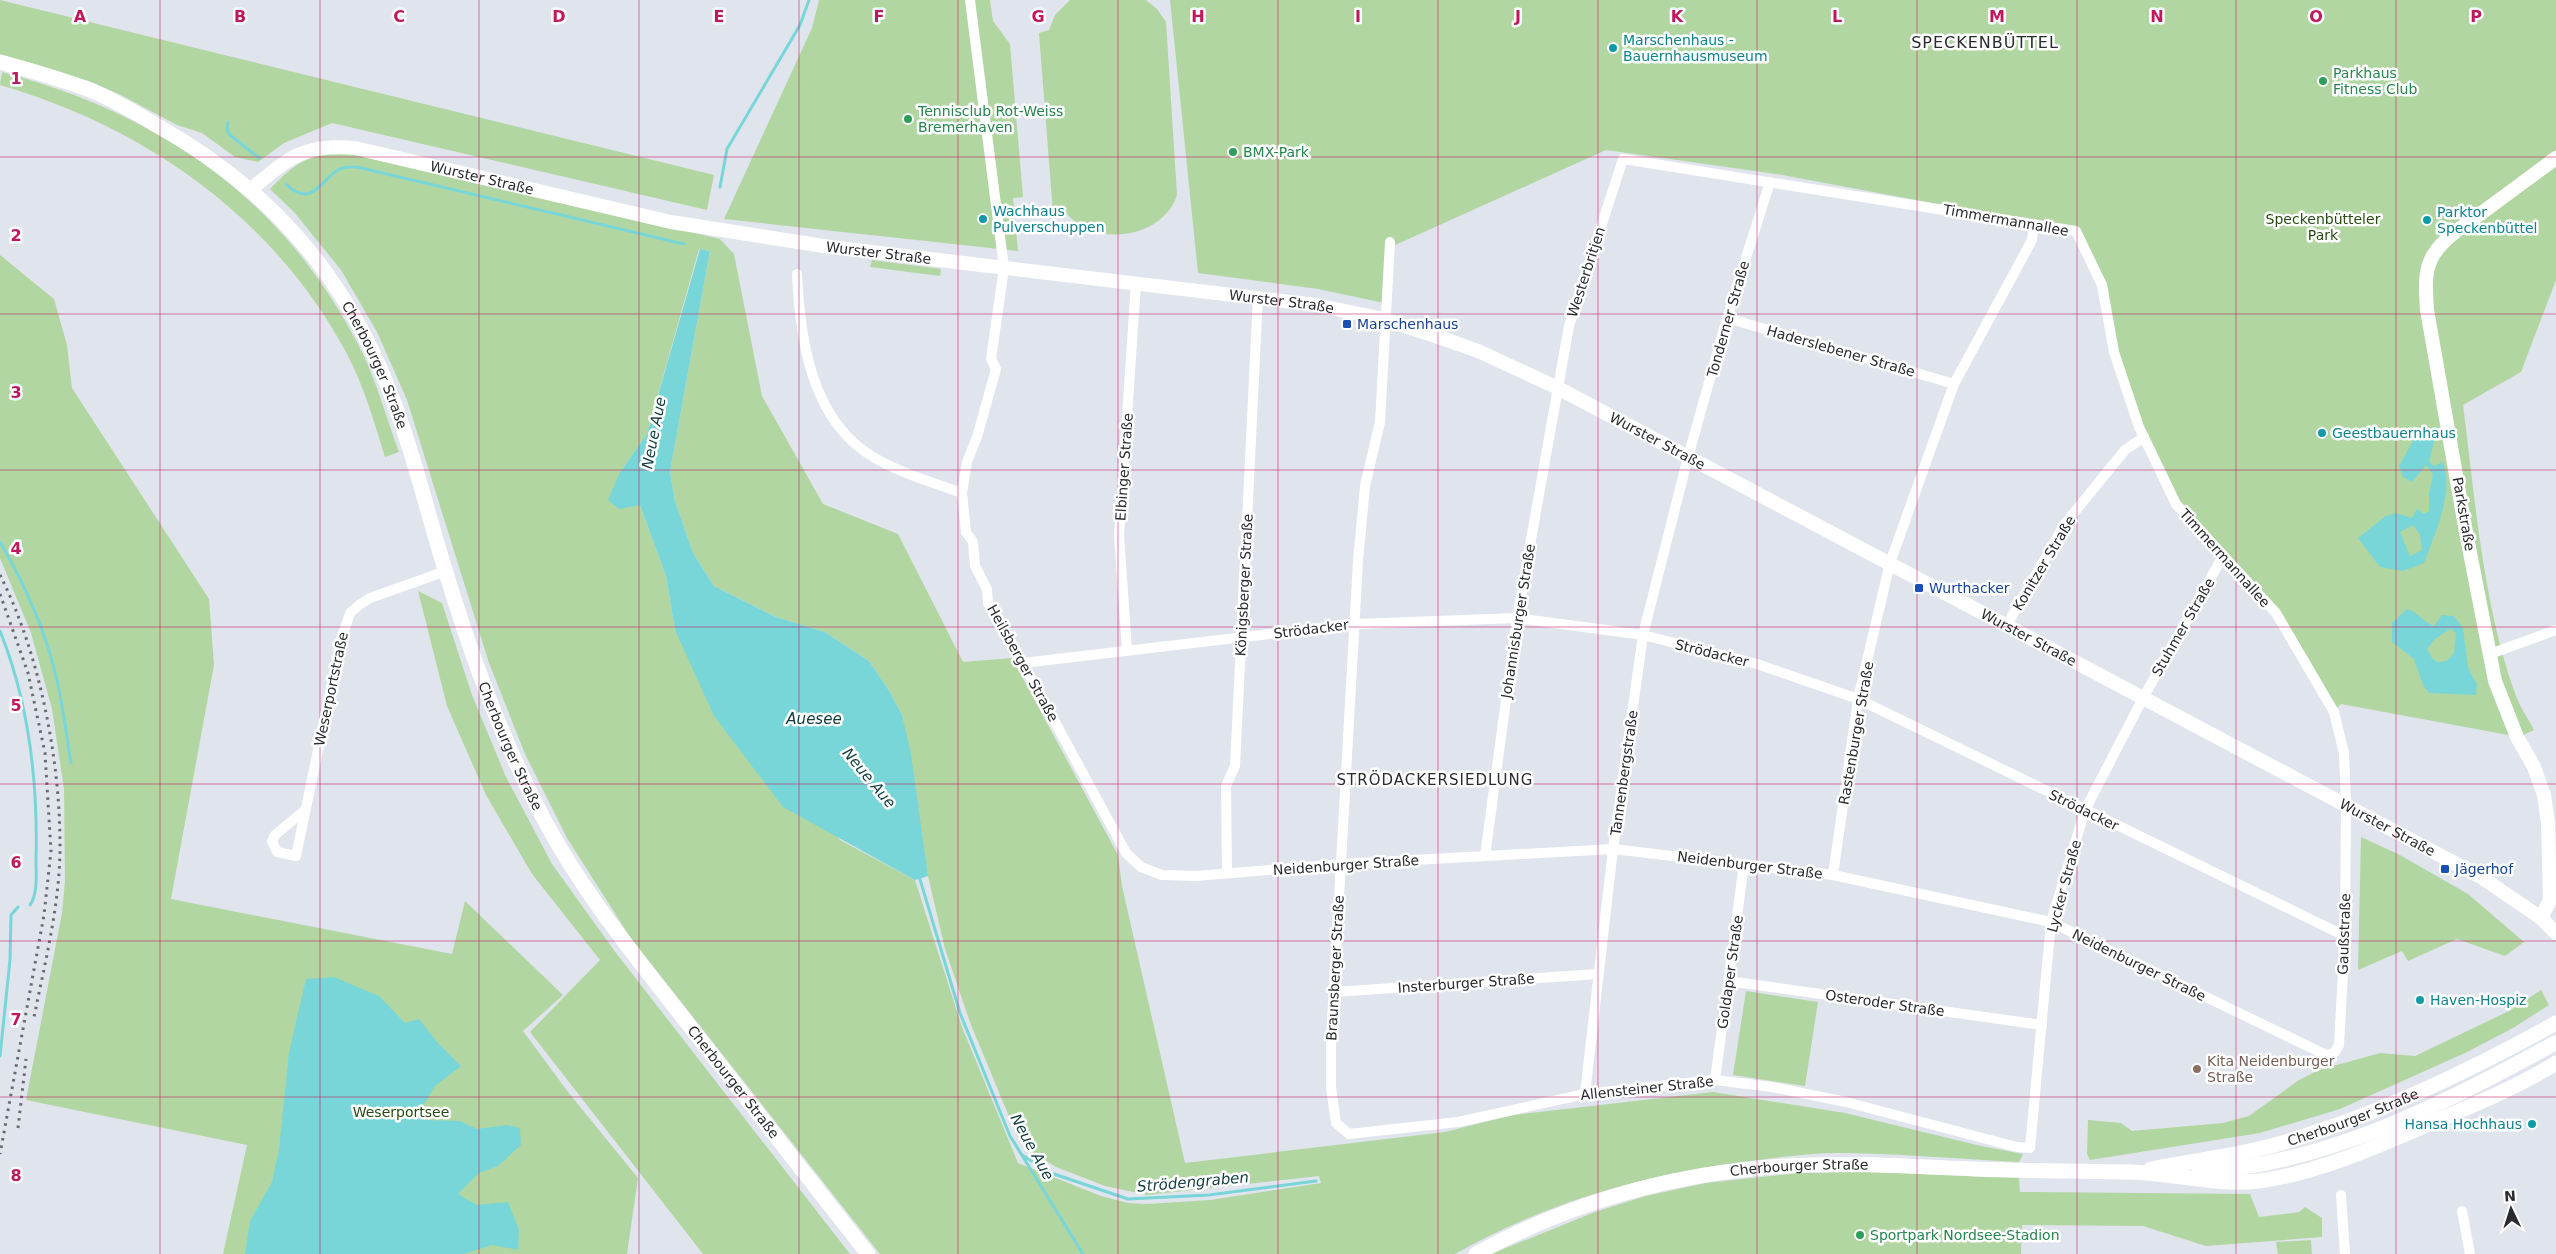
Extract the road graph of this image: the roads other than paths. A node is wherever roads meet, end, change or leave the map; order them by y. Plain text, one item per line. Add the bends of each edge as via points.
1 (970, 0) edge
2 (0, 62) edge
3 (2556, 158) edge
4 (1623, 159) joint
5 (1770, 182) junction
6 (250, 190) junction
7 (2034, 224) junction
8 (1390, 242) dead end
9 (1004, 268) junction
10 (797, 274) dead end
11 (1136, 283) junction
12 (1258, 296) junction
13 (1727, 318) junction
14 (1384, 319) junction
15 (1954, 384) junction
16 (1556, 388) junction
17 (2144, 437) junction
18 (1688, 457) junction
19 (962, 492) junction
20 (2223, 556) junction
21 (1890, 563) junction
22 (446, 571) junction
23 (1517, 618) junction
24 (1356, 624) junction
25 (2007, 624) junction
26 (2556, 630) edge
27 (1643, 635) junction
28 (1242, 637) junction
29 (1127, 650) junction
30 (2490, 654) junction
31 (1023, 663) junction
32 (2143, 698) junction
33 (1858, 699) junction
34 (2346, 804) junction
35 (305, 810) junction
36 (2084, 810) junction
37 (2552, 821) edge
38 (1613, 849) junction
39 (1485, 856) junction
40 (1342, 864) junction
41 (1744, 864) junction
42 (1141, 867) joint
43 (1227, 873) junction
44 (1833, 875) junction
45 (2541, 918) junction
46 (2051, 922) junction
47 (2556, 933) edge
48 (2345, 936) junction
49 (1598, 974) junction
50 (1728, 981) junction
51 (1334, 992) junction
52 (2556, 1023) edge
53 (2042, 1025) junction
54 (2555, 1042) dead end
55 (2326, 1055) joint
56 (2556, 1063) edge
57 (1715, 1080) junction
58 (1585, 1094) junction
59 (1349, 1134) joint
60 (2030, 1148) joint
61 (2135, 1172) junction
62 (2341, 1195) dead end
63 (2462, 1211) dead end
64 (868, 1254) edge
65 (1476, 1254) edge
66 (2345, 1254) edge
67 (2470, 1254) edge

1 - 9 street, Heilsberger Straße
2 - 6 main road via 122,104 202,153
3 - 30 street, Parkstraße via 2450,238 2434,254 2427,271 2428,310
4 - 5 street, Timmermannallee
4 - 16 street, Westerbritjen via 1569,326
5 - 7 street, Timmermannallee
5 - 13 street, Tonderner Straße
6 - 9 street, Wurster Straße via 288,159 308,150 333,146 681,224 801,243
6 - 22 main road, Cherbourger Straße via 314,254 357,320 400,419
7 - 15 street via 2032,240
7 - 17 street, Timmermannallee via 2076,231 2102,285 2114,352
8 - 14 street
9 - 11 street, Wurster Straße
9 - 19 street, Heilsberger Straße via 991,359 996,369 967,462
10 - 19 street via 799,313 811,370 826,408 839,427 855,444 888,466
11 - 12 street, Wurster Straße
11 - 29 street, Elbinger Straße via 1119,535
12 - 14 street, Wurster Straße via 1339,308
12 - 28 street, Königsberger Straße
13 - 15 street, Haderslebener Straße
13 - 18 street, Tonderner Straße
14 - 16 street, Wurster Straße via 1478,351
14 - 24 street, Braunsberger Straße via 1380,422 1365,486
15 - 21 street
16 - 18 street, Wurster Straße
16 - 23 street, Johannisburger Straße
17 - 20 street, Timmermannallee via 2176,504
17 - 25 street, Konitzer Straße via 2125,450 2064,525
18 - 21 street, Wurster Straße
18 - 27 street, Tannenbergstraße
19 - 31 street, Heilsberger Straße via 966,532 973,542 975,566 987,589 988,604
20 - 32 street, Stuhmer Straße
20 - 34 street, Timmermannallee via 2276,614 2330,703 2344,753
21 - 25 street, Wurster Straße
21 - 33 street, Rastenburger Straße
22 - 35 street, Weserportstraße via 370,598 350,613 343,632
22 - 64 main road, Cherbourger Straße via 489,700 518,767 565,857 625,943
23 - 24 street, Strödacker
23 - 27 street, Strödacker
23 - 39 street, Johannisburger Straße
24 - 28 street, Strödacker
24 - 40 street, Braunsberger Straße
25 - 32 street, Wurster Straße
26 - 30 street
27 - 33 street, Strödacker via 1757,664
27 - 38 street, Tannenbergstraße
28 - 29 street, Strödacker
28 - 43 street, Königsberger Straße via 1235,766 1226,786
29 - 31 street, Strödacker
30 - 37 street, Parkstraße via 2495,681 2517,737 2534,766
31 - 42 street, Heilsberger Straße via 1126,853
32 - 34 street, Wurster Straße
32 - 36 street, Lycker Straße
33 - 36 street, Strödacker
33 - 44 street, Rastenburger Straße
34 - 45 street, Wurster Straße via 2481,877
34 - 48 street, Gaußstraße
35 - 35 street, Weserportstraße via 275,835 272,841 277,852 296,856
36 - 46 street, Lycker Straße
36 - 48 street, Strödacker
37 - 45 street, Parkstraße via 2550,900
38 - 39 street, Neidenburger Straße
38 - 41 street, Neidenburger Straße
38 - 49 street, Tannenbergstraße
39 - 40 street, Neidenburger Straße
40 - 43 street, Neidenburger Straße
40 - 51 street, Braunsberger Straße
41 - 44 street, Neidenburger Straße
41 - 50 street, Goldaper Straße
42 - 43 street, Neidenburger Straße via 1162,876
44 - 46 street, Neidenburger Straße
45 - 47 street, Wurster Straße
46 - 53 street, Lycker Straße
46 - 55 street, Neidenburger Straße
48 - 55 street, Gaußstraße via 2339,1045 2334,1053
49 - 51 street, Insterburger Straße
49 - 58 street, Tannenbergstraße
50 - 53 street, Osteroder Straße
50 - 57 street, Goldaper Straße
51 - 59 street, Braunsberger Straße via 1331,1087 1336,1123
52 - 61 main road, Cherbourger Straße via 2465,1072 2347,1122 2290,1140
53 - 60 street, Lycker Straße
54 - 61 main road via 2450,1097 2372,1132 2310,1153 2221,1171
56 - 61 main road, Cherbourger Straße via 2504,1092 2418,1129 2336,1162 2291,1175 2228,1183
57 - 58 street, Allensteiner Straße
57 - 60 street, Allensteiner Straße via 1772,1087 1846,1102
58 - 59 street, Allensteiner Straße via 1458,1122
61 - 65 main road, Cherbourger Straße via 1862,1165 1759,1168 1698,1177 1611,1197 1532,1226
62 - 66 street
63 - 67 street

